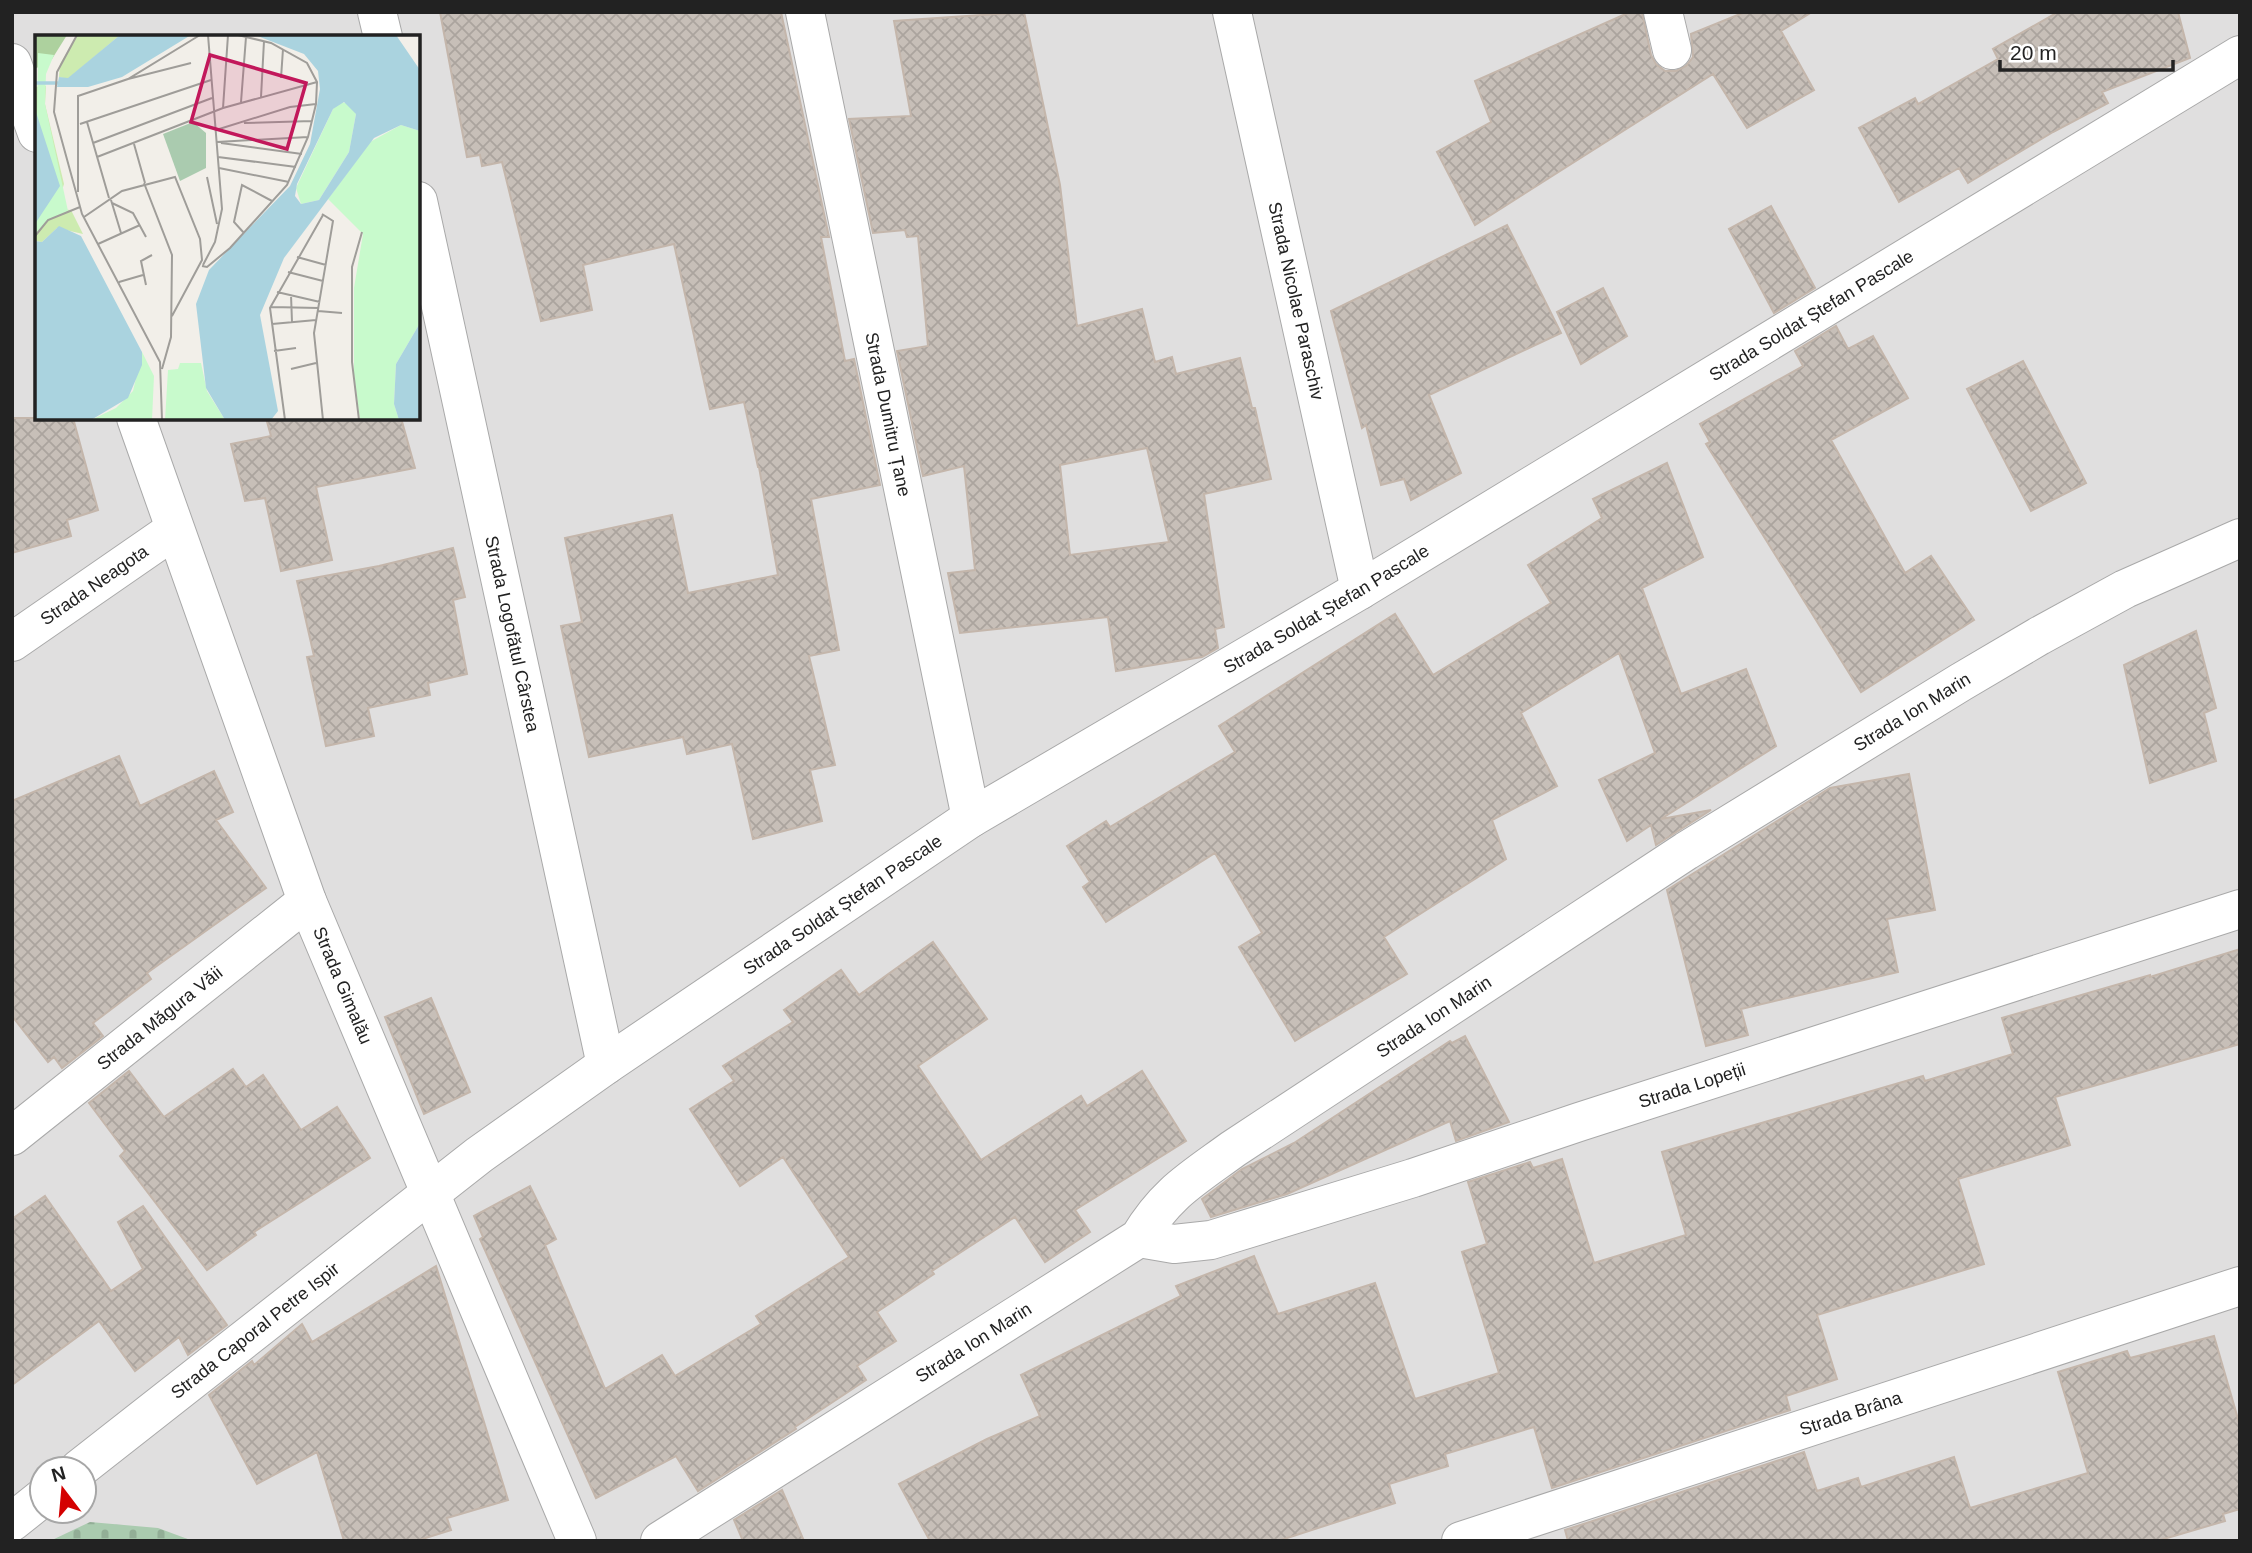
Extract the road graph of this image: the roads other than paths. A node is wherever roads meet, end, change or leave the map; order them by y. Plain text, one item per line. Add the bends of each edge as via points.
1 (377, 12) edge
2 (805, 12) edge
3 (1232, 12) edge
4 (1663, 12) edge
5 (383, 35) edge
6 (1672, 50) dead end
7 (2240, 55) edge
8 (12, 63) edge
9 (35, 127) edge
10 (420, 210) edge
11 (137, 420) edge
12 (174, 530) junction
13 (2240, 538) edge
14 (1360, 590) junction
15 (12, 642) edge
16 (971, 818) junction
17 (307, 901) junction
18 (2240, 909) edge
19 (606, 1065) junction
20 (12, 1136) edge
21 (430, 1191) junction
22 (1139, 1238) junction
23 (2240, 1286) edge
24 (97, 1455) edge
25 (28, 1509) edge
26 (12, 1522) edge
27 (577, 1541) edge
28 (660, 1541) edge
29 (1461, 1541) edge

1 - 5 street
2 - 16 street, Strada Dumitru Țane
3 - 14 street, Strada Nicolae Paraschiv
4 - 6 street
7 - 14 street, Strada Soldat Ștefan Pascale
8 - 9 street
10 - 19 street, Strada Logofătul Cârstea
11 - 12 street, Strada Gimalău
12 - 15 street, Strada Neagota
12 - 17 street, Strada Gimalău
13 - 22 street, Strada Ion Marin via 2125,589 2039,636 1686,852 1233,1149 1175,1191
14 - 16 street, Strada Soldat Ștefan Pascale
16 - 19 street, Strada Soldat Ștefan Pascale
17 - 20 street, Strada Măgura Văii
17 - 21 street, Strada Gimalău
18 - 22 street, Strada Lopeții via 1211,1240 1174,1244
19 - 21 street, Strada Soldat Ștefan Pascale
21 - 24 street, Strada Caporal Petre Ispir
21 - 27 street, Strada Gimalău
22 - 28 street, Strada Ion Marin
23 - 29 street, Strada Brâna
25 - 26 street

